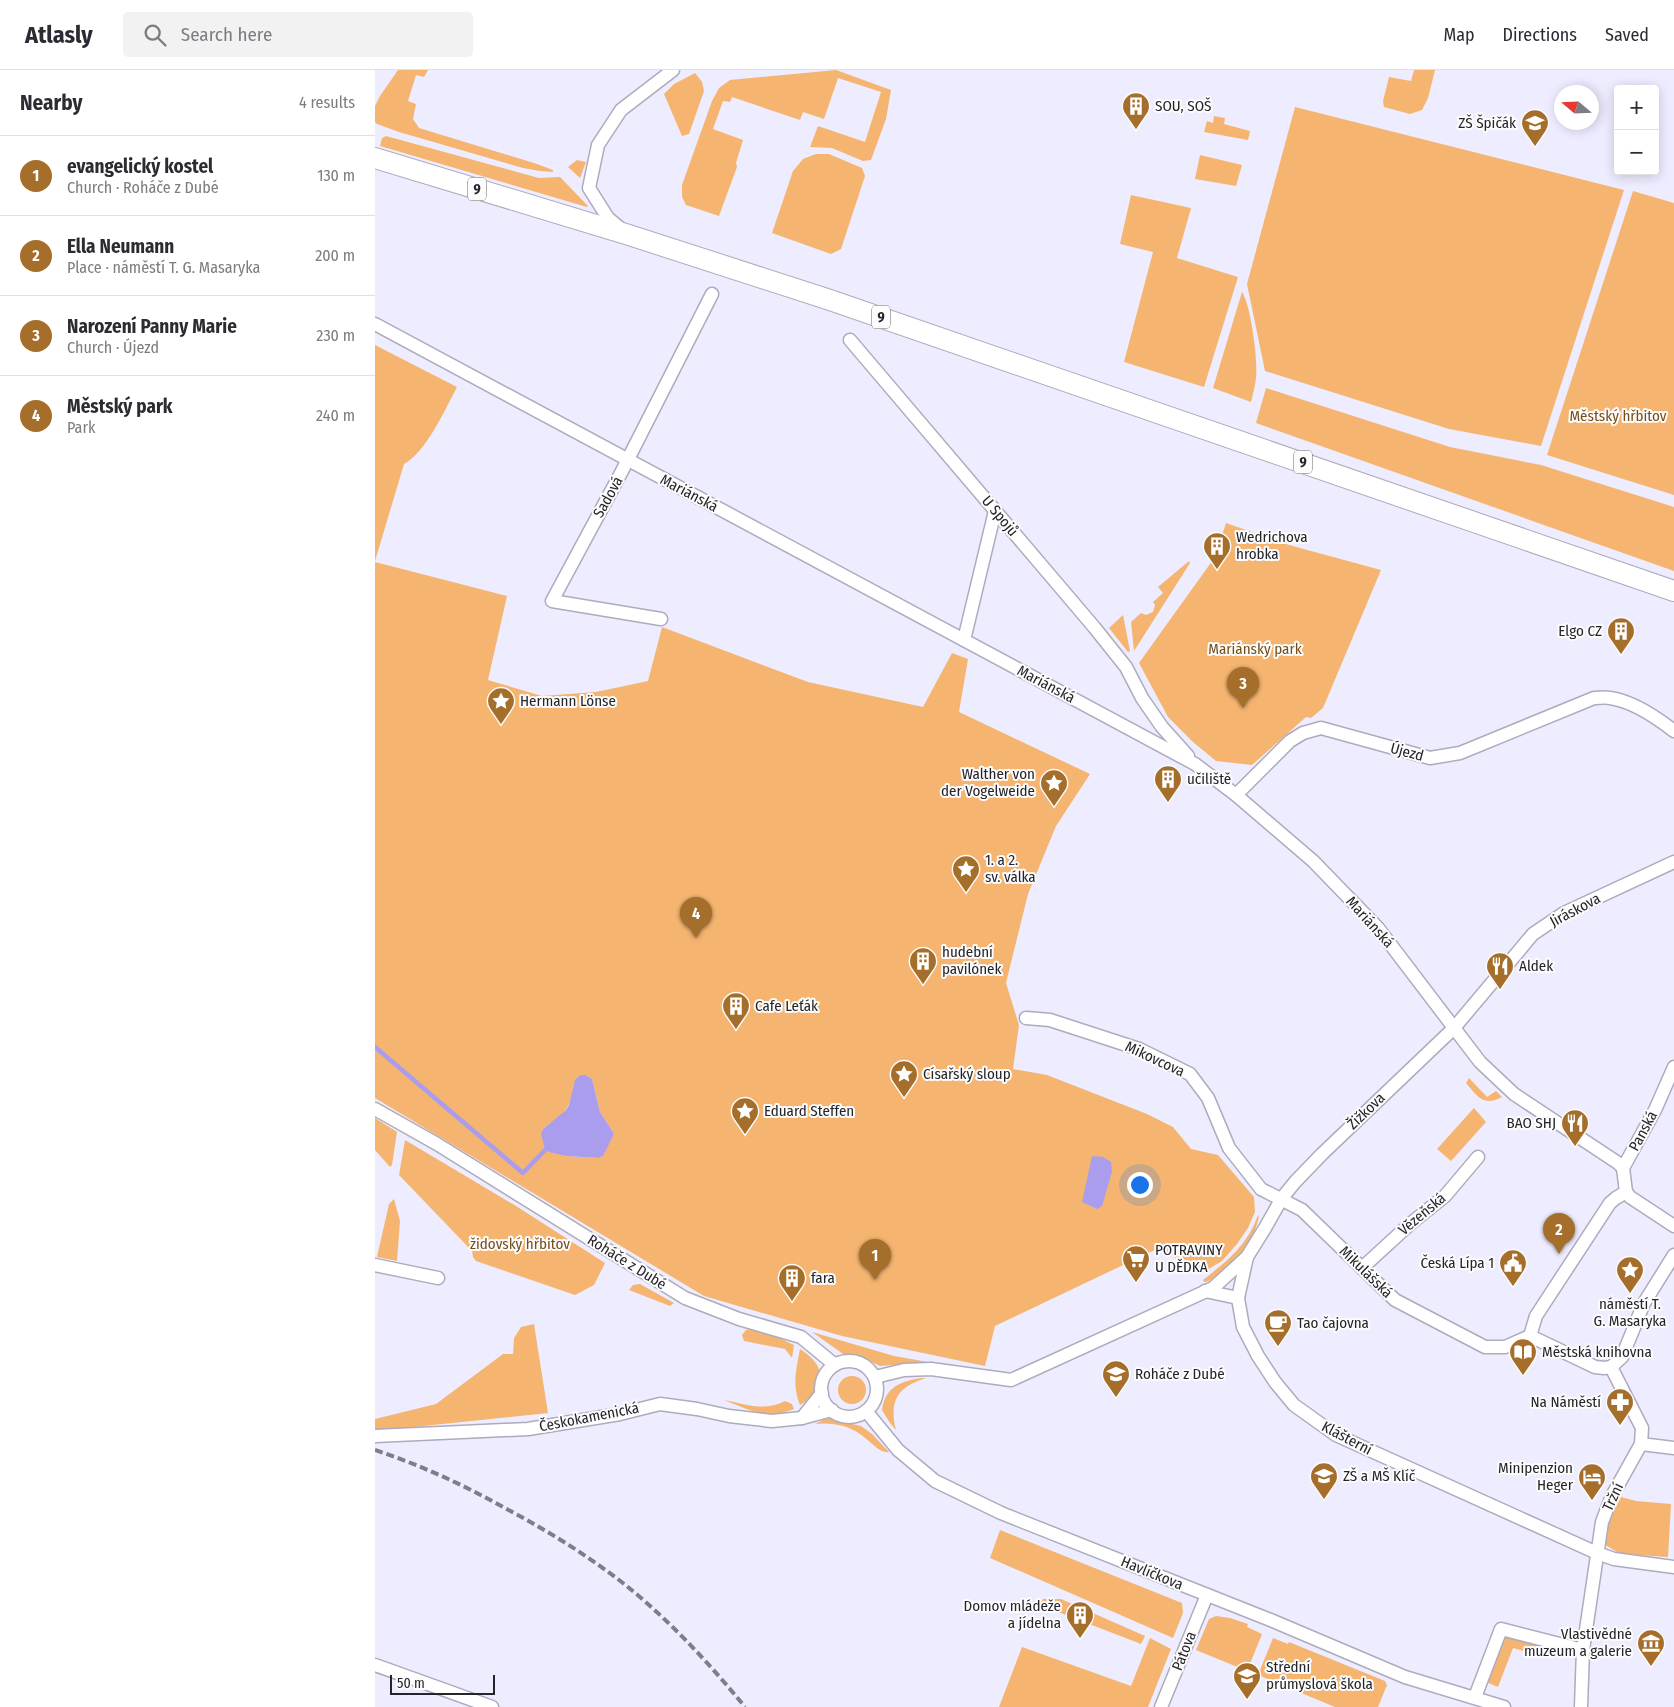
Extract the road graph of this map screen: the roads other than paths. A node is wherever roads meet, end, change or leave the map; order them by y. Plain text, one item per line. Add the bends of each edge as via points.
1 (673, 70) edge
2 (375, 158) edge
3 (629, 235) junction
4 (712, 294) dead end
5 (375, 324) edge
6 (850, 340) dead end
7 (628, 460) junction
8 (995, 511) junction
9 (1674, 591) edge
10 (661, 619) dead end
11 (964, 640) junction
12 (1674, 730) edge
13 (1195, 764) junction
14 (1237, 795) junction
15 (1674, 862) edge
16 (1027, 1018) dead end
17 (1454, 1028) junction
18 (1674, 1066) edge
19 (375, 1109) edge
20 (1478, 1157) dead end
21 (1623, 1168) junction
22 (1626, 1192) junction
23 (1282, 1198) junction
24 (1674, 1226) edge
25 (1674, 1255) edge
26 (1247, 1257) junction
27 (375, 1265) edge
28 (1362, 1268) junction
29 (438, 1278) dead end
30 (1205, 1291) junction
31 (1238, 1298) junction
32 (1530, 1336) junction
33 (835, 1365) junction
34 (1611, 1367) junction
35 (875, 1377) junction
36 (822, 1393) junction
37 (832, 1410) junction
38 (866, 1411) junction
39 (802, 1418) junction
40 (375, 1436) edge
41 (1641, 1444) junction
42 (1674, 1448) edge
43 (1597, 1553) junction
44 (1674, 1567) edge
45 (1207, 1595) junction
46 (1583, 1650) junction
47 (375, 1665) edge
48 (1470, 1695) junction
49 (492, 1707) edge
50 (1161, 1707) edge
51 (1504, 1707) edge
52 (1581, 1707) edge

1 - 3 street via 621,110 599,146 589,188 608,218
2 - 3 main road, 9
3 - 9 main road, 9 via 839,303
4 - 7 street, Sadová
5 - 7 street, Mariánská
6 - 8 street, U Spojů
7 - 10 street, Sadová via 552,601
7 - 11 street, Mariánská
8 - 11 street
8 - 13 street, U Spojů via 1126,667 1142,698
11 - 13 street, Mariánská
12 - 14 street, Újezd via 1657,718 1610,698 1594,698 1459,753 1430,758 1321,728 1290,741
13 - 14 street, Mariánská
14 - 17 street, Mariánská via 1313,861 1378,928
15 - 17 street, Jiráskova via 1564,913 1533,934
16 - 23 street, Mikovcova via 1050,1020 1139,1049 1190,1074 1208,1098 1229,1148 1261,1189
17 - 21 street, Mariánská via 1480,1062 1514,1094
17 - 23 street, Žižkova via 1322,1154
18 - 21 street, Panská via 1655,1110
19 - 33 street, Roháče z Dubé via 685,1298 801,1337
20 - 28 street, Vězeňská via 1445,1196
21 - 22 street
22 - 24 street
22 - 32 street via 1610,1203 1536,1316
23 - 26 street
23 - 28 street, Mikulášská via 1302,1210
25 - 34 street via 1645,1303 1622,1357
26 - 30 street via 1213,1288
26 - 31 street, Klášterní
27 - 29 street
28 - 32 street, Mikulášská via 1395,1300 1485,1347 1505,1347
30 - 31 street
30 - 35 street via 1011,1380 931,1369 904,1370
31 - 43 street, Klášterní via 1243,1328 1275,1382 1294,1405 1336,1435
32 - 34 street via 1595,1367
33 - 35 street via 845,1361 857,1362 867,1367
33 - 36 street via 825,1376
34 - 41 street via 1642,1428
35 - 38 street via 877,1395
36 - 37 street
36 - 39 street
37 - 38 street via 842,1416 855,1416
37 - 39 street, Českokamenická
38 - 45 street, Havlíčkova via 898,1450 935,1481 1001,1513
39 - 40 street, Českokamenická via 772,1421 660,1404 528,1429
41 - 42 street
41 - 43 street, Tržní via 1612,1496 1602,1522
43 - 44 street, Klášterní via 1614,1559
43 - 46 street, Tržní
45 - 48 street, Havlíčkova via 1405,1677
45 - 50 street, Pátova
46 - 48 street via 1501,1628
46 - 52 street, Tržní
47 - 49 street
48 - 51 street, Havlíčkova

